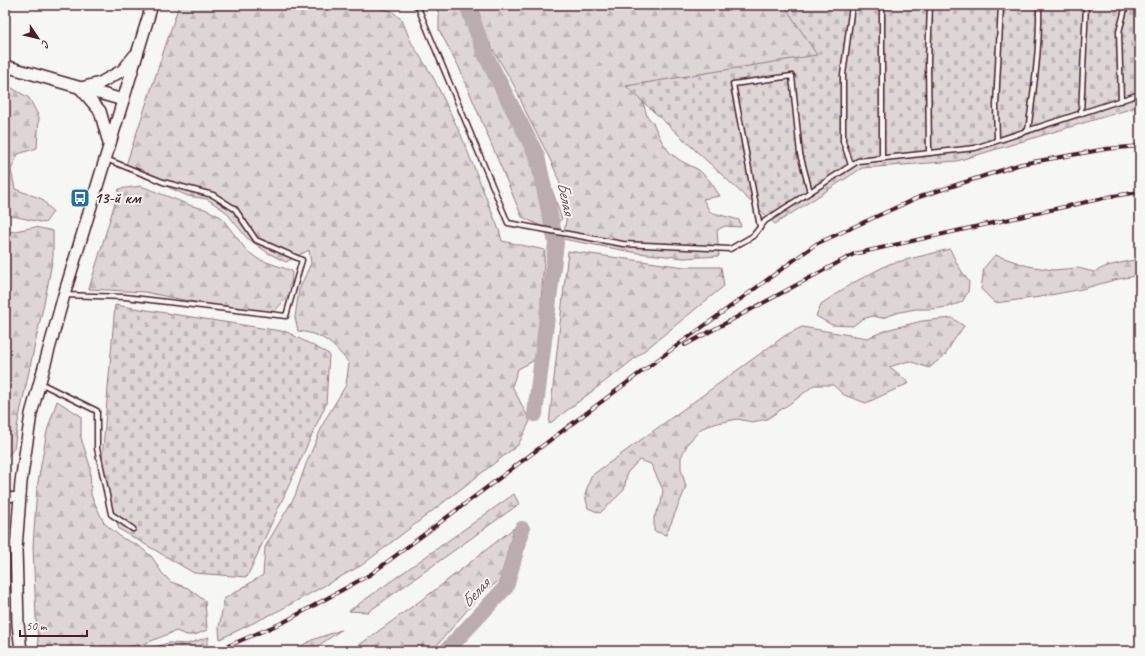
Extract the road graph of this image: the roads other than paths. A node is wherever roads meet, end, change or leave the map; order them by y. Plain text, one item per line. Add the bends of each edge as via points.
1 (152, 5) edge
2 (415, 5) edge
3 (852, 5) edge
4 (882, 5) edge
5 (930, 5) edge
6 (1001, 5) edge
7 (1039, 5) edge
8 (1086, 5) edge
9 (1126, 5) edge
10 (138, 50) junction
11 (5, 66) edge
12 (80, 88) junction
13 (1140, 94) edge
14 (123, 100) junction
15 (1121, 101) junction
16 (1081, 114) junction
17 (1028, 130) junction
18 (997, 140) junction
19 (110, 144) junction
20 (930, 153) junction
21 (882, 158) junction
22 (106, 159) junction
23 (851, 165) junction
24 (810, 192) junction
25 (760, 227) junction
26 (64, 296) junction
27 (40, 383) junction
28 (5, 497) edge
29 (20, 498) junction
30 (133, 529) dead end
31 (21, 651) edge

1 - 10 main road
2 - 25 lane via 418,6 508,223 623,244 730,249 753,236
3 - 23 lane via 843,75 843,141
4 - 21 lane
5 - 20 lane
6 - 18 lane via 996,105
7 - 17 lane via 1040,26 1035,83
8 - 16 lane
9 - 15 lane via 1120,32
10 - 12 main road via 123,70 100,82
10 - 14 main road
11 - 12 main road
12 - 14 main road
12 - 19 main road via 100,111
13 - 15 lane
14 - 19 main road
15 - 16 lane
16 - 17 lane
17 - 18 lane
18 - 20 lane via 974,148
19 - 22 main road
20 - 21 lane
21 - 23 lane via 858,161
22 - 26 main road
22 - 26 lane via 163,182 213,195 235,210 256,240 302,260 286,316 125,297
23 - 24 lane
24 - 25 lane via 765,221
24 - 25 lane via 800,154 792,76 733,84
26 - 27 main road
27 - 29 main road via 31,414
27 - 30 lane via 97,411 97,448 111,514
28 - 29 street
29 - 31 main road via 16,549

